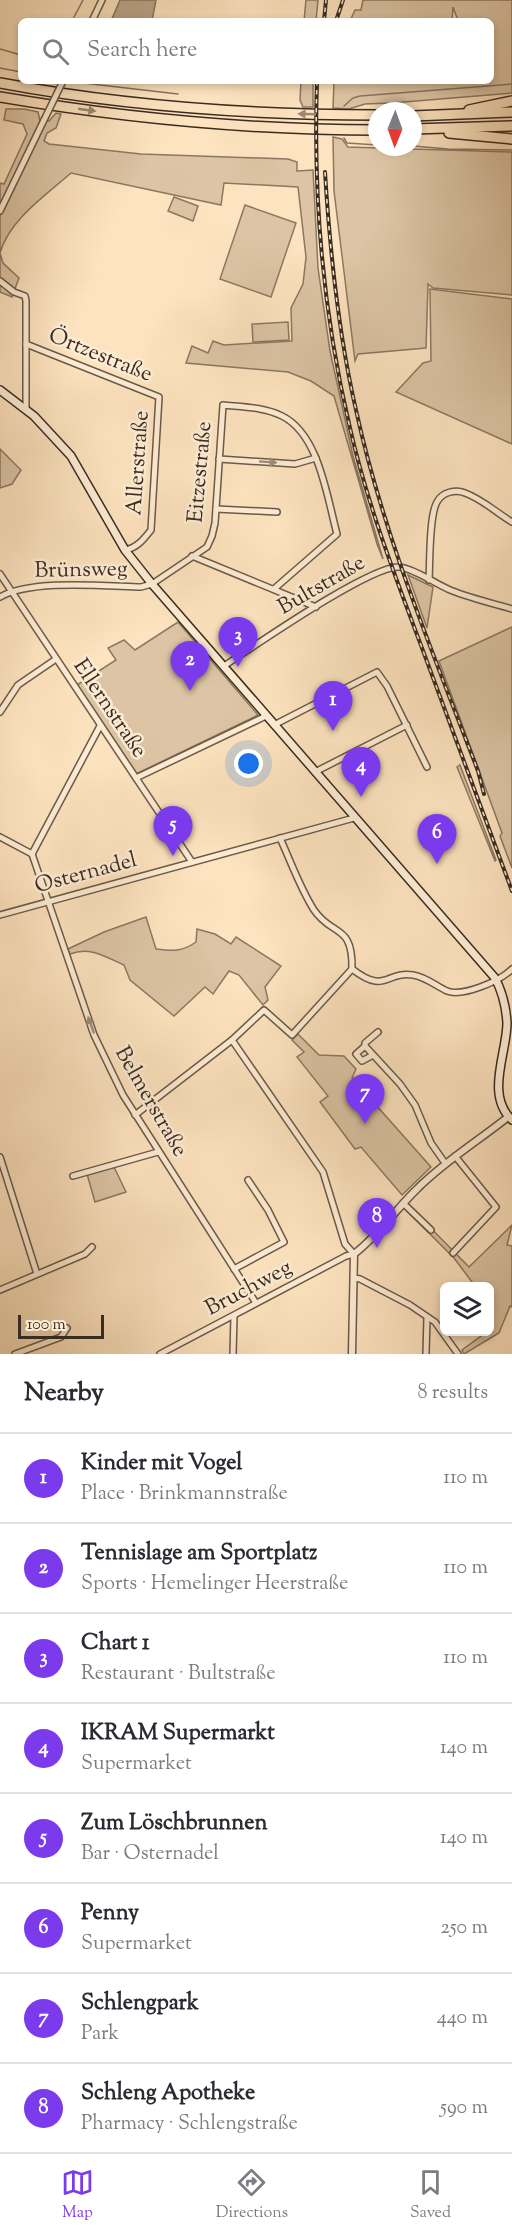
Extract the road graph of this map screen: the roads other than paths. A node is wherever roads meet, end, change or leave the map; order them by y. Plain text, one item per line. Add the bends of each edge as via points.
1 (102, 0) edge
2 (93, 18) edge
3 (0, 83) edge
4 (62, 84) edge
5 (0, 97) edge
6 (512, 101) edge
7 (512, 112) edge
8 (453, 115) junction
9 (368, 116) edge
10 (422, 116) edge
11 (512, 126) edge
12 (422, 129) edge
13 (429, 129) junction
14 (368, 130) edge
15 (512, 139) edge
16 (0, 211) edge
17 (0, 281) edge
18 (26, 344) junction
19 (0, 390) edge
20 (159, 401) joint
21 (26, 409) junction
22 (316, 458) junction
23 (219, 459) junction
24 (216, 509) junction
25 (277, 512) dead end
26 (512, 522) edge
27 (125, 550) junction
28 (192, 556) junction
29 (0, 574) edge
30 (429, 580) junction
31 (152, 584) junction
32 (274, 589) junction
33 (12, 592) junction
34 (0, 597) edge
35 (316, 607) junction
36 (512, 609) edge
37 (56, 659) junction
38 (224, 666) junction
39 (0, 712) edge
40 (266, 716) junction
41 (274, 725) junction
42 (407, 725) junction
43 (100, 726) junction
44 (427, 767) dead end
45 (315, 772) junction
46 (136, 778) junction
47 (354, 818) junction
48 (0, 837) edge
49 (280, 838) junction
50 (32, 854) junction
51 (192, 862) junction
52 (47, 902) junction
53 (0, 915) edge
54 (352, 969) junction
55 (512, 969) edge
56 (496, 981) junction
57 (378, 1032) dead end
58 (232, 1040) junction
59 (365, 1046) junction
60 (373, 1055) junction
61 (135, 1115) junction
62 (510, 1118) edge
63 (158, 1152) junction
64 (455, 1156) junction
65 (0, 1157) edge
66 (445, 1163) junction
67 (73, 1176) dead end
68 (248, 1180) dead end
69 (403, 1203) junction
70 (431, 1230) dead end
71 (92, 1247) dead end
72 (453, 1253) dead end
73 (354, 1254) junction
74 (234, 1269) junction
75 (37, 1274) junction
76 (354, 1278) junction
77 (0, 1290) edge
78 (256, 1303) junction
79 (234, 1316) junction
80 (427, 1317) junction
81 (67, 1328) dead end
82 (15, 1354) edge
83 (160, 1354) edge
84 (233, 1354) edge
85 (352, 1354) edge
86 (426, 1354) edge
87 (458, 1354) edge

1 - 2 street
9 -> 3 highway via 182,106
4 - 16 street, bridge
5 -> 14 highway via 182,120
6 - 8 highway
7 - 8 highway
8 - 10 highway
11 - 13 highway
12 - 13 highway
13 - 15 highway
17 - 18 street via 25,296
18 - 20 street, Örtzestraße via 159,397
18 - 21 street
19 - 21 main road
20 - 27 street, Allerstraße via 151,530
21 - 27 main road via 71,456
23 -> 22 street via 295,464
22 - 23 street, Eitzestraße via 301,429 283,416 262,409 223,405
22 - 32 street via 338,534
23 - 24 street, Eitzestraße
24 - 25 street
24 - 28 street, Eitzestraße via 207,547
26 - 30 street via 463,491 440,498 433,518
27 - 31 main road
28 - 31 street, Eitzestraße
28 - 32 street
29 - 33 street, Ellernstraße
30 - 35 street, Bultstraße via 410,570 392,567 375,572
30 - 36 street, Bultstraße
31 - 33 street, Brünsweg
31 - 38 main road
32 - 35 street
33 - 34 street, Brünsweg
33 - 37 street, Ellernstraße
35 - 38 street, Bultstraße
37 - 39 street via 18,685
37 - 43 street, Ellernstraße
38 - 40 main road
40 - 41 main road
40 - 46 street
41 - 42 street via 377,672
41 - 45 main road
42 - 44 street
42 - 45 street
43 - 46 street, Ellernstraße
43 - 50 street
45 - 47 main road
46 - 51 street, Ellernstraße
47 - 49 street, Osternadel
47 - 56 main road
48 - 50 street
49 - 51 street, Osternadel
49 - 54 street via 315,911 345,935
50 - 52 street, Belmerstraße
51 - 52 street, Osternadel
52 - 53 street, Osternadel
61 -> 52 street, Belmerstraße via 94,1035
54 - 56 street via 372,982 412,975 456,993
54 - 58 street via 292,1035 264,1010
55 - 56 street
56 - 62 main road via 507,1020 498,1081 502,1106
57 - 59 street
58 - 61 street
58 - 73 street via 323,1172 345,1244
59 - 60 street
59 - 60 street via 356,1054 362,1061
60 - 66 street via 415,1105 431,1143
61 - 63 street, Belmerstraße
62 - 64 street
63 - 67 street
63 - 74 street, Belmerstraße
64 - 66 street
64 - 72 street via 496,1208
65 - 75 street
66 - 69 street
68 - 74 street via 284,1242
69 - 70 street
69 - 73 street
71 - 75 street via 85,1254
73 - 76 street
73 - 78 street, Bruchweg
74 - 78 street, Belmerstraße
75 - 77 street
76 - 80 street
76 - 85 street
78 - 79 street, Bruchweg
79 - 83 street, Bruchweg
79 - 84 street
80 - 86 street
80 - 87 street
81 - 82 street via 61,1337

